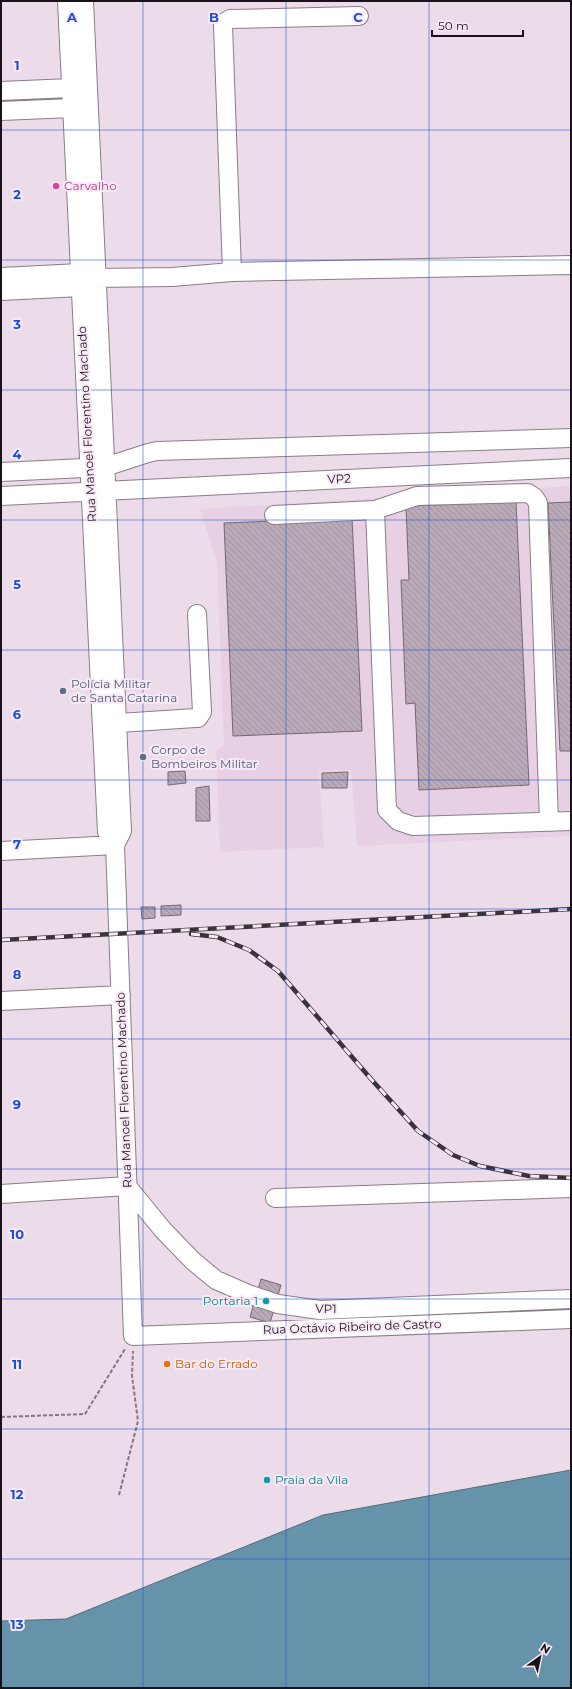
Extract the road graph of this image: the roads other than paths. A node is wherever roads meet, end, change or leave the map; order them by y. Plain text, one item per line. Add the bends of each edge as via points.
1 (67, 1) edge
2 (84, 1) edge
3 (359, 16) dead end
4 (71, 88) junction
5 (1, 91) edge
6 (72, 108) junction
7 (1, 111) edge
8 (571, 265) edge
9 (232, 272) junction
10 (1, 277) edge
11 (86, 280) junction
12 (1, 291) edge
13 (571, 438) edge
14 (97, 468) junction
15 (571, 468) edge
16 (1, 472) edge
17 (98, 491) junction
18 (1, 496) edge
19 (375, 510) junction
20 (274, 515) dead end
21 (197, 614) dead end
22 (109, 724) junction
23 (571, 821) edge
24 (549, 822) junction
25 (114, 845) junction
26 (1, 851) edge
27 (121, 996) junction
28 (1, 1001) edge
29 (127, 1186) junction
30 (571, 1188) edge
31 (1, 1194) edge
32 (275, 1198) dead end
33 (571, 1298) edge
34 (571, 1319) edge
35 (133, 1336) joint

1 - 4 street, Rua Manoel Florentino Machado
2 - 11 street, Rua Manoel Florentino Machado
3 - 9 street via 230,19 223,26
4 - 5 street
4 - 6 street, Rua Manoel Florentino Machado
6 - 7 street
6 - 11 street, Rua Manoel Florentino Machado
8 - 9 street
9 - 11 street
10 - 11 street
11 - 12 street
11 - 14 street, Rua Manoel Florentino Machado
13 - 14 street via 157,451
14 - 16 street
14 - 17 street, Rua Manoel Florentino Machado
15 - 17 street, VP2
17 - 18 street, VP2
17 - 22 street, Rua Manoel Florentino Machado
19 - 20 street
19 - 24 street via 387,810 398,821 413,826
19 - 24 street via 417,496 528,493 538,503
21 - 22 street via 202,712 200,715 194,718
22 - 25 street, Rua Manoel Florentino Machado via 122,831
23 - 24 street
25 - 26 street
25 - 27 street, Rua Manoel Florentino Machado
27 - 28 street
27 - 29 street, Rua Manoel Florentino Machado
29 - 31 street
29 - 33 street, VP1 via 168,1235 216,1280 278,1304 320,1310
29 - 35 street, Rua Manoel Florentino Machado
30 - 32 street
34 - 35 street, Rua Octávio Ribeiro de Castro

